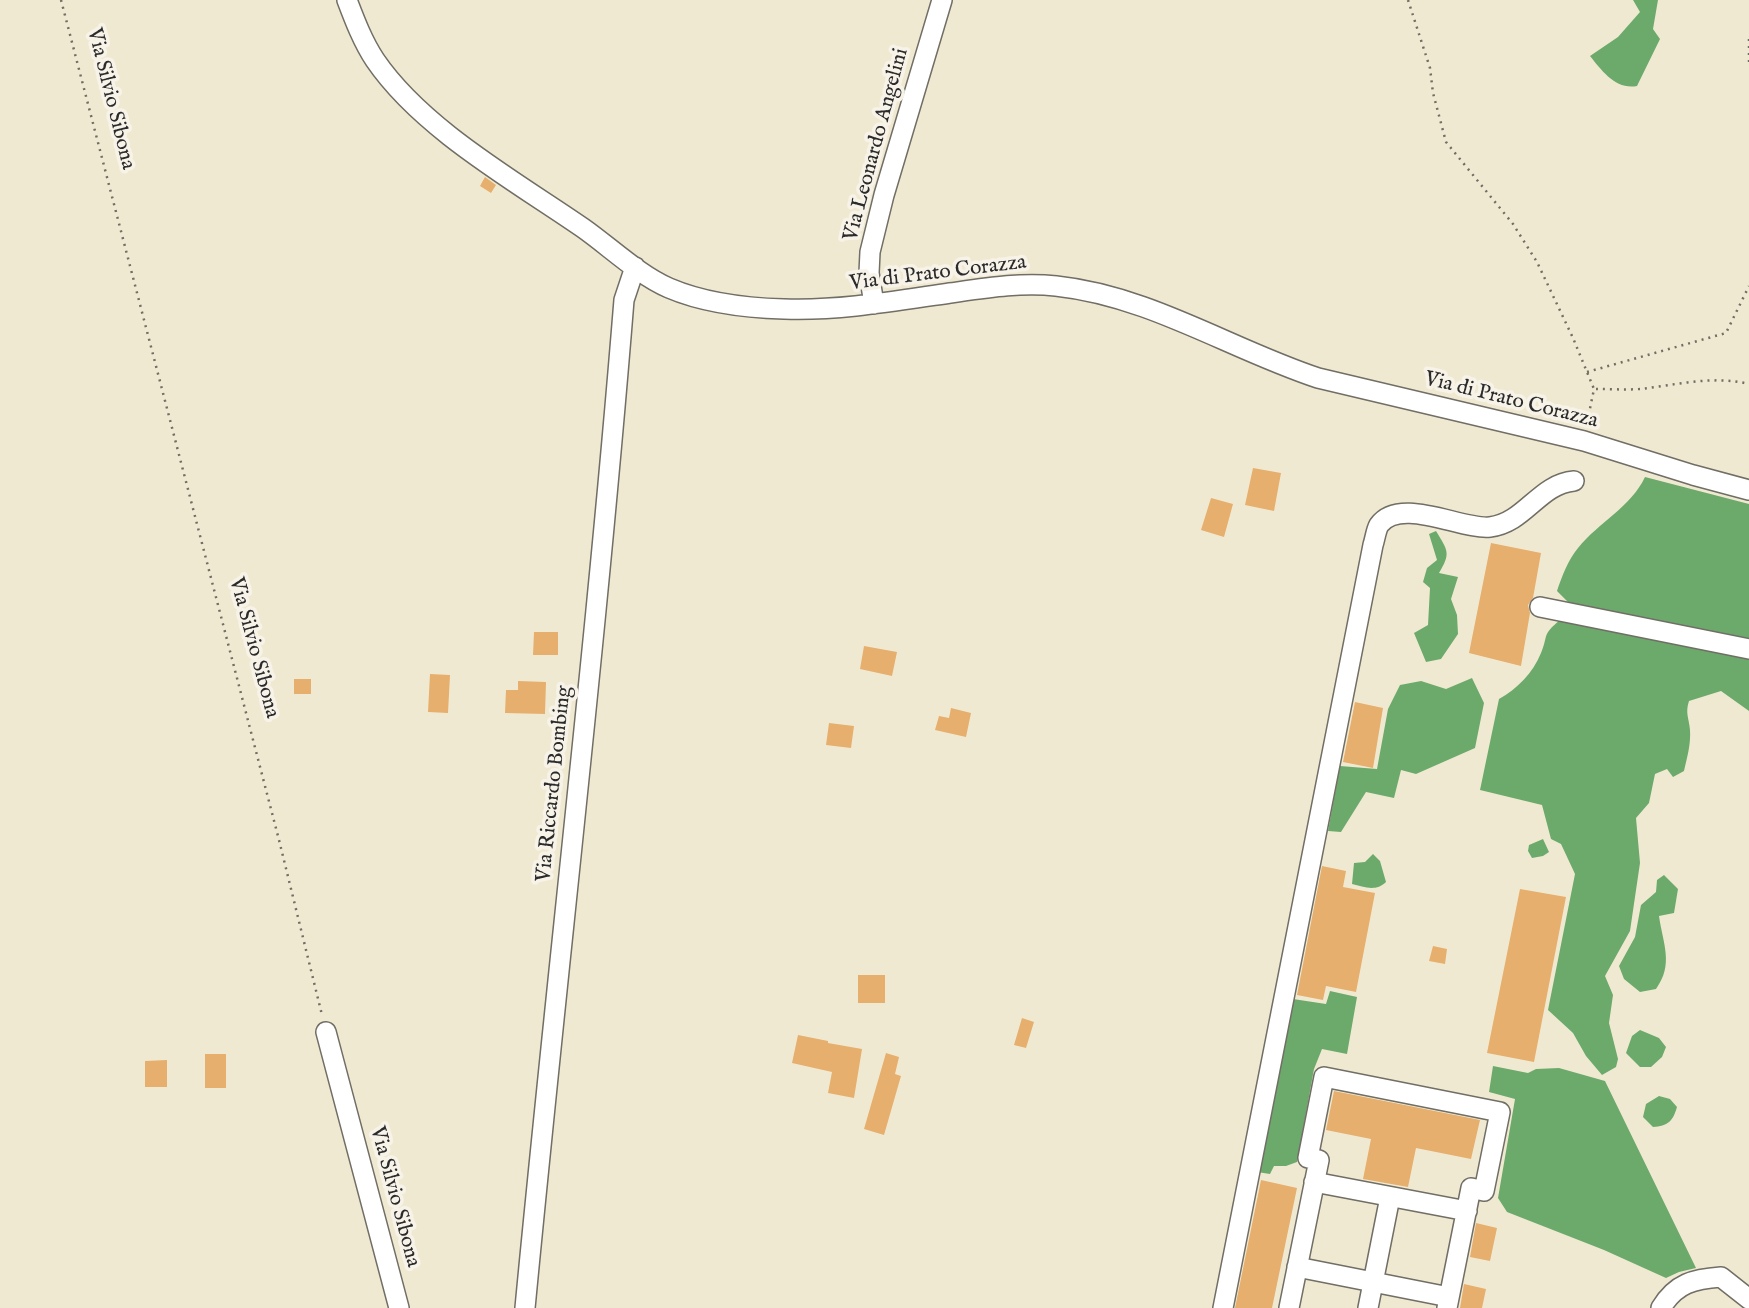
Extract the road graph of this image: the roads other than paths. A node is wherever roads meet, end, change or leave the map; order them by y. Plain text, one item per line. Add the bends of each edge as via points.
1 (347, 0) edge
2 (942, 0) edge
3 (635, 267) junction
4 (874, 304) junction
5 (1574, 481) dead end
6 (1749, 490) edge
7 (1540, 607) dead end
8 (1749, 649) edge
9 (326, 1032) road end
10 (1314, 1182) junction
11 (1390, 1197) junction
12 (1466, 1211) junction
13 (1297, 1267) junction
14 (1373, 1282) junction
15 (1749, 1299) edge
16 (1448, 1303) edge
17 (399, 1308) edge
18 (525, 1308) edge
19 (1223, 1308) edge
20 (1289, 1308) edge
21 (1368, 1308) edge
22 (1661, 1308) edge

1 - 3 street, Via di Prato Corazza via 374,59 423,114
2 - 4 street, Via Leonardo Angelini via 870,253
3 - 4 street, Via di Prato Corazza via 675,290 747,306 820,309
3 - 18 street, Via Riccardo Bombing via 624,300 607,513
4 - 6 street, Via di Prato Corazza via 1013,286 1089,291 1143,306 1318,378 1584,441
5 - 19 street via 1551,487 1519,516 1499,525 1486,527 1403,513 1379,525
7 - 8 street
9 - 17 street, Via Silvio Sibona
10 - 11 street
10 - 12 street via 1319,1160 1308,1158 1324,1077 1500,1112 1484,1191 1471,1188
10 - 13 street
11 - 12 street
11 - 14 street
12 - 16 street
13 - 14 street
13 - 20 street
14 - 16 street
14 - 21 street
15 - 22 street via 1721,1277 1695,1279 1678,1286

